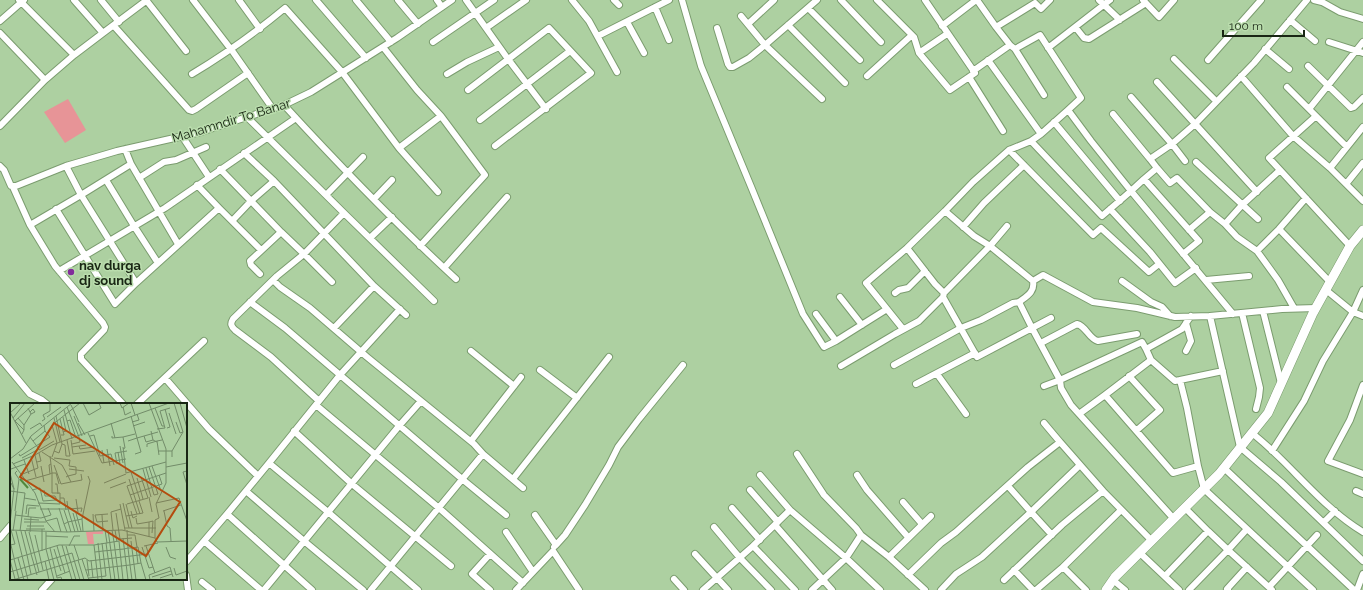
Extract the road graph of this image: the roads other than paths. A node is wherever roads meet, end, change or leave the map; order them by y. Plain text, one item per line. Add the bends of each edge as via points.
1 (74, 0) edge
2 (101, 0) edge
3 (147, 0) edge
4 (193, 0) edge
5 (239, 0) edge
6 (316, 0) edge
7 (356, 0) edge
8 (398, 0) edge
9 (437, 0) edge
10 (452, 0) edge
11 (466, 0) edge
12 (494, 0) edge
13 (526, 0) edge
14 (572, 0) edge
15 (669, 0) edge
16 (682, 0) edge
17 (774, 0) edge
18 (817, 0) edge
19 (841, 0) edge
20 (877, 0) edge
21 (925, 0) edge
22 (976, 0) edge
23 (1050, 0) edge
24 (1099, 0) edge
25 (1110, 0) edge
26 (1174, 0) edge
27 (1261, 0) edge
28 (1307, 0) edge
29 (1314, 0) edge
30 (21, 1) edge
31 (1323, 1) edge
32 (1034, 2) edge
33 (1145, 2) edge
34 (1104, 5) junction
35 (442, 7) junction
36 (655, 7) junction
37 (808, 8) junction
38 (475, 13) junction
39 (741, 16) dead end
40 (1363, 19) edge
41 (1120, 20) junction
42 (1290, 20) junction
43 (0, 21) edge
44 (627, 22) junction
45 (116, 24) junction
46 (418, 24) junction
47 (748, 24) junction
48 (788, 26) junction
49 (942, 26) junction
50 (996, 27) junction
51 (486, 28) junction
52 (717, 28) dead end
53 (1076, 28) junction
54 (260, 29) junction
55 (0, 33) edge
56 (103, 33) junction
57 (947, 34) junction
58 (912, 35) junction
59 (598, 36) junction
60 (669, 40) dead end
61 (1315, 41) dead end
62 (391, 42) junction
63 (433, 42) dead end
64 (881, 42) dead end
65 (1328, 42) dead end
66 (1363, 42) edge
67 (765, 45) junction
68 (383, 47) junction
69 (499, 47) junction
70 (1012, 47) junction
71 (1048, 48) junction
72 (231, 50) junction
73 (1265, 50) junction
74 (186, 51) dead end
75 (570, 51) junction
76 (1356, 52) junction
77 (644, 53) dead end
78 (919, 53) junction
79 (1363, 53) edge
80 (74, 55) junction
81 (366, 58) junction
82 (508, 59) junction
83 (1174, 59) dead end
84 (860, 60) dead end
85 (988, 60) junction
86 (1208, 60) dead end
87 (1308, 66) dead end
88 (1289, 69) dead end
89 (972, 71) junction
90 (342, 72) junction
91 (617, 72) dead end
92 (192, 74) dead end
93 (248, 74) junction
94 (447, 74) dead end
95 (867, 76) dead end
96 (1241, 76) junction
97 (968, 77) junction
98 (45, 80) junction
99 (1157, 82) dead end
100 (845, 83) dead end
101 (526, 84) junction
102 (1328, 86) junction
103 (1287, 87) dead end
104 (468, 90) dead end
105 (1044, 95) dead end
106 (1131, 97) dead end
107 (1363, 98) edge
108 (822, 99) dead end
109 (1216, 102) junction
110 (284, 105) junction
111 (546, 108) junction
112 (272, 109) junction
113 (1309, 109) junction
114 (1068, 110) junction
115 (1113, 114) dead end
116 (441, 116) junction
117 (1316, 116) junction
118 (247, 117) junction
119 (296, 118) junction
120 (480, 120) dead end
121 (1054, 122) junction
122 (1195, 124) junction
123 (0, 126) edge
124 (1363, 127) edge
125 (1002, 131) dead end
126 (1041, 134) junction
127 (182, 136) junction
128 (1293, 136) junction
129 (268, 137) junction
130 (1031, 141) junction
131 (1172, 144) junction
132 (495, 146) dead end
133 (206, 147) dead end
134 (1347, 147) junction
135 (400, 148) junction
136 (125, 149) junction
137 (1009, 150) junction
138 (192, 153) junction
139 (244, 153) junction
140 (363, 157) dead end
141 (1150, 159) junction
142 (1185, 161) dead end
143 (1196, 162) dead end
144 (1363, 162) edge
145 (131, 164) junction
146 (1, 165) edge
147 (1024, 165) junction
148 (66, 166) junction
149 (1157, 168) junction
150 (1330, 168) junction
151 (220, 169) junction
152 (1280, 170) junction
153 (348, 172) junction
154 (209, 177) junction
155 (139, 178) junction
156 (1144, 179) junction
157 (106, 180) junction
158 (392, 180) dead end
159 (274, 181) junction
160 (1346, 184) junction
161 (197, 185) junction
162 (13, 186) junction
163 (1131, 191) junction
164 (438, 192) dead end
165 (1257, 192) junction
166 (81, 195) junction
167 (326, 195) junction
168 (507, 197) dead end
169 (1306, 198) junction
170 (374, 199) junction
171 (251, 201) junction
172 (1120, 201) junction
173 (1363, 201) edge
174 (1242, 205) junction
175 (219, 208) junction
176 (56, 209) junction
177 (1110, 209) junction
178 (159, 211) junction
179 (945, 211) junction
180 (1210, 212) junction
181 (344, 213) junction
182 (392, 217) junction
183 (1258, 219) dead end
184 (232, 221) junction
185 (1225, 224) junction
186 (30, 225) junction
187 (134, 226) junction
188 (1007, 226) dead end
189 (963, 227) junction
190 (1279, 229) junction
191 (1189, 230) junction
192 (1363, 230) edge
193 (281, 232) junction
194 (323, 234) junction
195 (370, 238) junction
196 (109, 241) junction
197 (178, 244) junction
198 (420, 246) junction
199 (990, 246) junction
200 (1350, 246) junction
201 (907, 248) junction
202 (261, 250) junction
203 (1257, 251) junction
204 (304, 254) junction
205 (1183, 254) junction
206 (85, 256) junction
207 (158, 263) junction
208 (1159, 264) junction
209 (444, 268) junction
210 (1196, 268) junction
211 (925, 270) junction
212 (59, 271) junction
213 (260, 274) dead end
214 (1249, 276) dead end
215 (456, 279) dead end
216 (273, 280) junction
217 (1206, 280) junction
218 (1034, 281) junction
219 (1122, 281) dead end
220 (332, 282) dead end
221 (136, 283) junction
222 (374, 286) junction
223 (1328, 286) junction
224 (1363, 290) edge
225 (895, 293) dead end
226 (943, 295) junction
227 (840, 297) dead end
228 (434, 301) dead end
229 (250, 302) junction
230 (1019, 302) junction
231 (1294, 308) junction
232 (1316, 308) junction
233 (400, 309) junction
234 (887, 309) junction
235 (1263, 311) junction
236 (1353, 312) junction
237 (1242, 313) junction
238 (816, 314) dead end
239 (1233, 314) junction
240 (406, 315) dead end
241 (1170, 316) junction
242 (1191, 316) junction
243 (1210, 316) junction
244 (1363, 316) edge
245 (1051, 318) dead end
246 (1186, 323) junction
247 (862, 325) junction
248 (334, 328) junction
249 (961, 328) junction
250 (1032, 328) junction
251 (903, 329) junction
252 (1137, 334) dead end
253 (204, 341) dead end
254 (836, 341) junction
255 (1041, 343) junction
256 (1146, 349) junction
257 (471, 351) dead end
258 (1186, 351) dead end
259 (362, 352) junction
260 (975, 354) junction
261 (609, 357) dead end
262 (0, 358) edge
263 (1151, 360) junction
264 (683, 365) dead end
265 (894, 365) dead end
266 (841, 366) dead end
267 (540, 370) dead end
268 (1223, 370) junction
269 (937, 374) junction
270 (340, 375) junction
271 (1129, 376) junction
272 (521, 377) dead end
273 (165, 378) junction
274 (1060, 380) junction
275 (1180, 380) junction
276 (1282, 383) junction
277 (916, 384) dead end
278 (1363, 385) edge
279 (514, 386) junction
280 (1044, 386) dead end
281 (1105, 395) junction
282 (577, 398) junction
283 (117, 399) junction
284 (422, 401) junction
285 (46, 403) edge
286 (114, 403) edge
287 (121, 403) edge
288 (138, 403) edge
289 (187, 403) edge
290 (318, 403) junction
291 (187, 404) edge
292 (1256, 409) dead end
293 (966, 414) dead end
294 (1079, 414) junction
295 (1044, 423) dead end
296 (399, 426) junction
297 (1137, 430) junction
298 (294, 431) junction
299 (1252, 433) junction
300 (470, 441) junction
301 (1060, 442) junction
302 (1240, 447) junction
303 (1272, 451) junction
304 (482, 454) junction
305 (797, 454) dead end
306 (376, 455) junction
307 (269, 463) junction
308 (1080, 465) junction
309 (1198, 466) junction
310 (1224, 468) junction
311 (857, 474) dead end
312 (1363, 474) edge
313 (760, 475) dead end
314 (258, 476) junction
315 (512, 479) junction
316 (462, 480) junction
317 (352, 484) junction
318 (1008, 486) junction
319 (523, 488) dead end
320 (1204, 489) junction
321 (750, 490) dead end
322 (246, 491) junction
323 (1103, 491) junction
324 (1356, 491) dead end
325 (1363, 494) edge
326 (903, 502) dead end
327 (439, 508) junction
328 (732, 508) dead end
329 (1185, 508) junction
330 (790, 510) junction
331 (1121, 510) junction
332 (1335, 511) junction
333 (328, 512) junction
334 (1031, 512) junction
335 (227, 514) junction
336 (506, 515) dead end
337 (535, 515) dead end
338 (931, 516) dead end
339 (1174, 519) junction
340 (1324, 522) junction
341 (776, 524) junction
342 (922, 524) junction
343 (10, 526) edge
344 (714, 527) dead end
345 (1247, 529) junction
346 (1208, 531) junction
347 (506, 532) dead end
348 (1363, 532) edge
349 (861, 535) junction
350 (1052, 535) junction
351 (1317, 535) dead end
352 (415, 537) junction
353 (908, 537) junction
354 (0, 538) edge
355 (760, 540) junction
356 (204, 541) junction
357 (304, 541) junction
358 (1152, 541) junction
359 (1307, 545) junction
360 (753, 546) junction
361 (554, 548) junction
362 (1228, 550) junction
363 (1140, 553) junction
364 (490, 554) junction
365 (695, 554) dead end
366 (889, 557) junction
367 (740, 558) junction
368 (846, 558) junction
369 (187, 561) edge
370 (1363, 561) edge
371 (284, 565) junction
372 (451, 566) dead end
373 (1288, 566) junction
374 (391, 567) junction
375 (1063, 567) junction
376 (1247, 567) junction
377 (1014, 570) junction
378 (533, 572) junction
379 (1363, 574) edge
380 (908, 575) junction
381 (1165, 576) junction
382 (717, 578) junction
383 (674, 579) dead end
384 (51, 580) edge
385 (187, 580) edge
386 (1004, 580) dead end
387 (1113, 580) junction
388 (823, 581) junction
389 (202, 582) dead end
390 (523, 583) junction
391 (1270, 589) edge
392 (42, 590) edge
393 (188, 590) edge
394 (212, 590) edge
395 (261, 590) edge
396 (264, 590) edge
397 (312, 590) edge
398 (363, 590) edge
399 (371, 590) edge
400 (418, 590) edge
401 (490, 590) edge
402 (516, 590) edge
403 (579, 590) edge
404 (684, 590) edge
405 (703, 590) edge
406 (728, 590) edge
407 (771, 590) edge
408 (796, 590) edge
409 (812, 590) edge
410 (832, 590) edge
411 (880, 590) edge
412 (925, 590) edge
413 (941, 590) edge
414 (1034, 590) edge
415 (1086, 590) edge
416 (1106, 590) edge
417 (1125, 590) edge
418 (1179, 590) edge
419 (1189, 590) edge
420 (1228, 590) edge
421 (1313, 590) edge
422 (1356, 590) edge

1 - 56 street
2 - 45 street
3 - 45 street
3 - 74 street
4 - 72 street
5 - 54 street
6 - 81 street
7 - 62 street
8 - 46 street
9 - 35 street
10 - 35 street, Mahamndir To Banar
11 - 38 street
12 - 38 street
13 - 51 street
14 - 59 street
15 - 36 street
16 - 254 street via 701,66 802,314 824,347
17 - 47 street
18 - 37 street
19 - 64 street
20 - 58 street
21 - 49 street
22 - 49 street
22 - 50 street
23 - 32 street via 1041,9
24 - 34 street
25 - 34 street
26 - 33 street via 1159,17
27 - 86 street
28 - 42 street
29 - 31 street
30 - 43 street
30 - 80 street
31 - 40 street via 1340,12
32 - 50 street
33 - 41 street
34 - 41 street
34 - 53 street
35 - 46 street, Mahamndir To Banar
36 - 44 street
36 - 60 street
37 - 48 street
37 - 84 street
38 - 51 street
38 - 63 street
39 - 47 street
41 - 53 street via 1089,39 1084,38
42 - 61 street
42 - 73 street
44 - 59 street
44 - 77 street
45 - 56 street
45 - 93 street via 189,110 196,109
46 - 62 street, Mahamndir To Banar
47 - 67 street
48 - 67 street
48 - 100 street
49 - 57 street
50 - 70 street
51 - 69 street
52 - 67 street via 728,64 732,67
53 - 71 street
54 - 72 street
54 - 90 street via 285,8
55 - 98 street
56 - 80 street
57 - 78 street
57 - 89 street
58 - 78 street
58 - 95 street
59 - 91 street
62 - 68 street, Mahamndir To Banar
65 - 76 street
66 - 76 street
67 - 108 street
68 - 81 street, Mahamndir To Banar
68 - 116 street
69 - 82 street
69 - 94 street
70 - 71 street via 1040,34
70 - 85 street
70 - 105 street
71 - 114 street via 1082,98
72 - 92 street
72 - 93 street
73 - 88 street
73 - 96 street
75 - 82 street via 549,28
75 - 101 street
75 - 111 street via 591,73
76 - 79 street
76 - 102 street
78 - 97 street via 950,90
80 - 98 street
81 - 90 street, Mahamndir To Banar
82 - 101 street
82 - 104 street
83 - 109 street
85 - 89 street
85 - 126 street
87 - 102 street
89 - 97 street via 974,73
90 - 110 street, Mahamndir To Banar
90 - 135 street
93 - 112 street
96 - 109 street
96 - 128 street
97 - 125 street
98 - 123 street
99 - 122 street
101 - 111 street
101 - 120 street
102 - 107 street via 1351,108
102 - 113 street
103 - 113 street
106 - 131 street
109 - 122 street
110 - 112 street, Mahamndir To Banar
110 - 119 street
111 - 132 street
112 - 118 street, Mahamndir To Banar
113 - 117 street
114 - 121 street
114 - 163 street
115 - 141 street
116 - 135 street
116 - 198 street via 485,175
117 - 128 street
117 - 134 street
118 - 127 street, Mahamndir To Banar
118 - 129 street
119 - 129 street
119 - 153 street
121 - 126 street
121 - 172 street
122 - 131 street
122 - 165 street
124 - 134 street
126 - 130 street
127 - 136 street, Mahamndir To Banar
127 - 138 street
128 - 150 street
128 - 152 street via 1269,158
129 - 139 street
129 - 167 street
130 - 137 street
130 - 177 street via 1102,216
131 - 141 street
131 - 142 street
133 - 138 street
134 - 150 street
135 - 164 street
136 - 145 street
136 - 148 street, Mahamndir To Banar
137 - 147 street
137 - 179 street
138 - 154 street
138 - 155 street via 164,162
139 - 151 street
139 - 159 street
140 - 153 street
141 - 149 street
143 - 174 street
144 - 160 street
145 - 155 street
145 - 157 street
146 - 162 street
147 - 189 street
147 - 208 street via 1093,236 1101,228 1148,272
148 - 162 street, Mahamndir To Banar
148 - 166 street
149 - 156 street
149 - 180 street via 1170,183 1177,178
150 - 160 street
151 - 154 street
151 - 171 street
152 - 165 street
152 - 169 street
153 - 167 street
153 - 170 street
154 - 161 street
155 - 178 street
156 - 163 street
156 - 191 street
157 - 166 street
157 - 187 street
158 - 170 street
159 - 171 street
159 - 194 street
160 - 173 street
161 - 175 street
161 - 178 street
162 - 186 street
163 - 172 street
163 - 205 street
165 - 174 street
166 - 176 street
166 - 196 street
167 - 181 street
168 - 209 street
169 - 190 street
169 - 200 street
170 - 182 street
171 - 184 street
171 - 193 street
172 - 177 street
174 - 183 street
174 - 185 street
175 - 184 street
175 - 197 street
176 - 186 street
176 - 206 street
177 - 208 street
178 - 187 street
178 - 197 street
179 - 189 street
179 - 201 street
180 - 185 street
180 - 191 street
181 - 194 street
181 - 195 street
182 - 195 street
182 - 198 street
184 - 202 street
185 - 203 street via 1237,237
186 - 212 street
187 - 196 street
187 - 207 street
188 - 199 street
189 - 199 street
190 - 203 street
190 - 223 street
191 - 205 street via 1199,241
192 - 200 street
193 - 202 street
193 - 204 street
194 - 204 street
194 - 222 street
195 - 228 street
196 - 206 street
196 - 221 street
197 - 207 street
198 - 209 street
199 - 218 street
199 - 226 street
200 - 223 street
201 - 211 street
201 - 234 street via 866,283
202 - 213 street via 250,261
203 - 231 street
204 - 216 street
204 - 220 street
205 - 210 street
206 - 212 street
206 - 221 street via 115,304
207 - 221 street
208 - 210 street via 1175,283
209 - 215 street
210 - 217 street
211 - 225 street via 908,288
211 - 226 street
212 - 283 street via 105,327 81,354 81,359
214 - 217 street
216 - 229 street
216 - 248 street
217 - 239 street
218 - 230 street via 1030,293
218 - 241 street via 1044,275 1093,302
219 - 241 street
222 - 233 street
222 - 248 street
223 - 232 street
223 - 236 street
224 - 236 street
226 - 249 street
226 - 251 street via 919,321
227 - 247 street
229 - 270 street
229 - 290 street via 233,319 231,326 271,357
230 - 249 street
230 - 250 street
231 - 232 street
231 - 235 street
232 - 276 street
233 - 240 street
233 - 259 street
234 - 247 street
234 - 251 street
235 - 237 street
235 - 276 street
236 - 244 street
236 - 303 street via 1322,361 1304,401
237 - 239 street
237 - 292 street via 1260,388
238 - 254 street
239 - 243 street
241 - 242 street
242 - 243 street
242 - 246 street
243 - 268 street
245 - 250 street
246 - 256 street via 1182,328
246 - 258 street via 1192,341
247 - 254 street
248 - 259 street
249 - 260 street
249 - 265 street
250 - 255 street
250 - 260 street via 977,357
251 - 266 street
252 - 255 street via 1098,341 1077,324
253 - 273 street
255 - 274 street
256 - 263 street
256 - 274 street via 1142,342
257 - 279 street
259 - 270 street
259 - 284 street
260 - 269 street
261 - 282 street
262 - 285 street via 30,394
263 - 271 street
263 - 275 street via 1175,380
264 - 361 street via 618,447 585,505
267 - 282 street
268 - 275 street
268 - 302 street
269 - 277 street
269 - 293 street
270 - 290 street
270 - 296 street
271 - 281 street
271 - 297 street via 1160,410
272 - 279 street
273 - 288 street
273 - 289 street
274 - 280 street
274 - 294 street via 1061,388
275 - 309 street
276 - 299 street via 1268,413
278 - 312 street via 1350,420 1328,461
279 - 300 street
281 - 294 street
281 - 297 street
282 - 315 street
283 - 286 street
283 - 287 street
284 - 296 street
284 - 300 street
290 - 298 street
290 - 306 street
291 - 314 street via 209,429
294 - 339 street
295 - 301 street
296 - 306 street
296 - 316 street
297 - 309 street via 1172,473
298 - 307 street
298 - 317 street
299 - 302 street
299 - 303 street
300 - 304 street
301 - 308 street
301 - 318 street
302 - 310 street
302 - 340 street
303 - 332 street via 1317,497
304 - 315 street
304 - 316 street
305 - 349 street via 824,495
306 - 317 street
306 - 327 street
307 - 314 street
307 - 333 street
308 - 323 street
308 - 334 street
309 - 320 street
310 - 320 street
310 - 359 street
311 - 353 street
313 - 330 street
314 - 322 street
315 - 319 street
316 - 327 street
316 - 336 street
317 - 333 street
317 - 352 street
318 - 334 street
318 - 380 street
320 - 329 street
320 - 345 street
321 - 341 street
322 - 335 street
322 - 357 street
323 - 331 street
323 - 350 street
324 - 325 street
326 - 342 street
327 - 352 street
327 - 364 street
328 - 355 street
329 - 339 street
329 - 346 street
330 - 341 street
330 - 368 street
331 - 358 street
331 - 375 street
332 - 340 street
332 - 348 street
333 - 357 street
333 - 374 street
334 - 350 street
334 - 413 street via 982,557 956,574
335 - 356 street
335 - 371 street
337 - 361 street
338 - 342 street
339 - 358 street
340 - 370 street
341 - 355 street
341 - 388 street
342 - 353 street
343 - 354 street
344 - 367 street
345 - 362 street
345 - 373 street
346 - 362 street
346 - 381 street
347 - 378 street
349 - 366 street
349 - 368 street
350 - 377 street
351 - 359 street
352 - 372 street
352 - 374 street
353 - 366 street
355 - 360 street
356 - 369 street
356 - 395 street
357 - 371 street
357 - 398 street
358 - 363 street
359 - 373 street
359 - 422 street
360 - 367 street
360 - 408 street
361 - 378 street
361 - 403 street
362 - 376 street
362 - 419 street
363 - 381 street
363 - 387 street
364 - 390 street
364 - 401 street via 472,574
365 - 382 street
366 - 380 street
367 - 382 street
367 - 407 street
368 - 388 street
368 - 411 street
371 - 396 street
371 - 397 street
373 - 391 street
373 - 421 street
374 - 399 street
374 - 400 street
375 - 414 street
375 - 415 street
376 - 391 street
376 - 420 street
377 - 386 street
377 - 414 street
378 - 390 street
379 - 422 street
380 - 412 street
381 - 418 street
382 - 405 street
382 - 406 street
383 - 404 street
384 - 392 street
385 - 393 street
387 - 416 street
387 - 417 street
388 - 409 street
388 - 410 street
389 - 394 street
390 - 402 street

